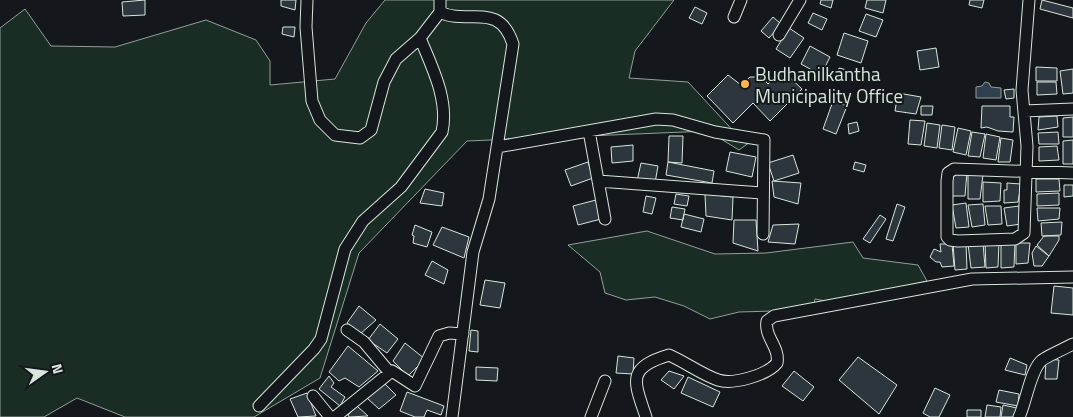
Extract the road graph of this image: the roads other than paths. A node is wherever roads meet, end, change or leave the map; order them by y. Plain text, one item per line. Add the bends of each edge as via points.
1 (307, 0) edge
2 (440, 0) edge
3 (742, 0) edge
4 (800, 0) edge
5 (1029, 0) edge
6 (440, 12) junction
7 (734, 17) dead end
8 (779, 35) dead end
9 (420, 38) junction
10 (1073, 110) edge
11 (1024, 111) junction
12 (589, 131) junction
13 (497, 147) junction
14 (1026, 172) junction
15 (1073, 173) edge
16 (598, 181) junction
17 (762, 193) junction
18 (605, 219) dead end
19 (763, 234) dead end
20 (1073, 277) edge
21 (347, 330) dead end
22 (463, 334) junction
23 (1073, 344) edge
24 (390, 373) junction
25 (605, 381) dead end
26 (313, 396) dead end
27 (259, 406) dead end
28 (330, 417) edge
29 (335, 417) edge
30 (452, 417) edge
31 (590, 417) edge
32 (646, 417) edge
33 (1019, 417) edge

1 - 9 street via 312,101 320,120 335,135 360,138 371,130 384,82 396,59
2 - 6 street
3 - 7 street
4 - 8 street
5 - 11 street via 1022,90
6 - 9 street
6 - 13 street via 446,15 490,13 510,34 513,44
9 - 27 street via 437,78 444,123 442,132 401,187 363,221 344,249 321,339
10 - 11 street
11 - 14 street
12 - 13 street
12 - 16 street
12 - 17 street via 656,119 764,140
13 - 22 street via 489,199 473,252
14 - 14 street via 1024,233 1020,238 958,242 947,237 948,173 954,169
14 - 15 street
16 - 17 street
16 - 18 street
17 - 19 street
20 - 32 street via 972,279 774,316 767,321 765,331 778,356 777,363 765,374 720,381 668,355 649,361 639,371 635,385
21 - 24 street via 364,342
22 - 24 street via 439,336 414,386 392,371
22 - 30 street
23 - 33 street via 1041,360
24 - 29 street
25 - 31 street
26 - 28 street

